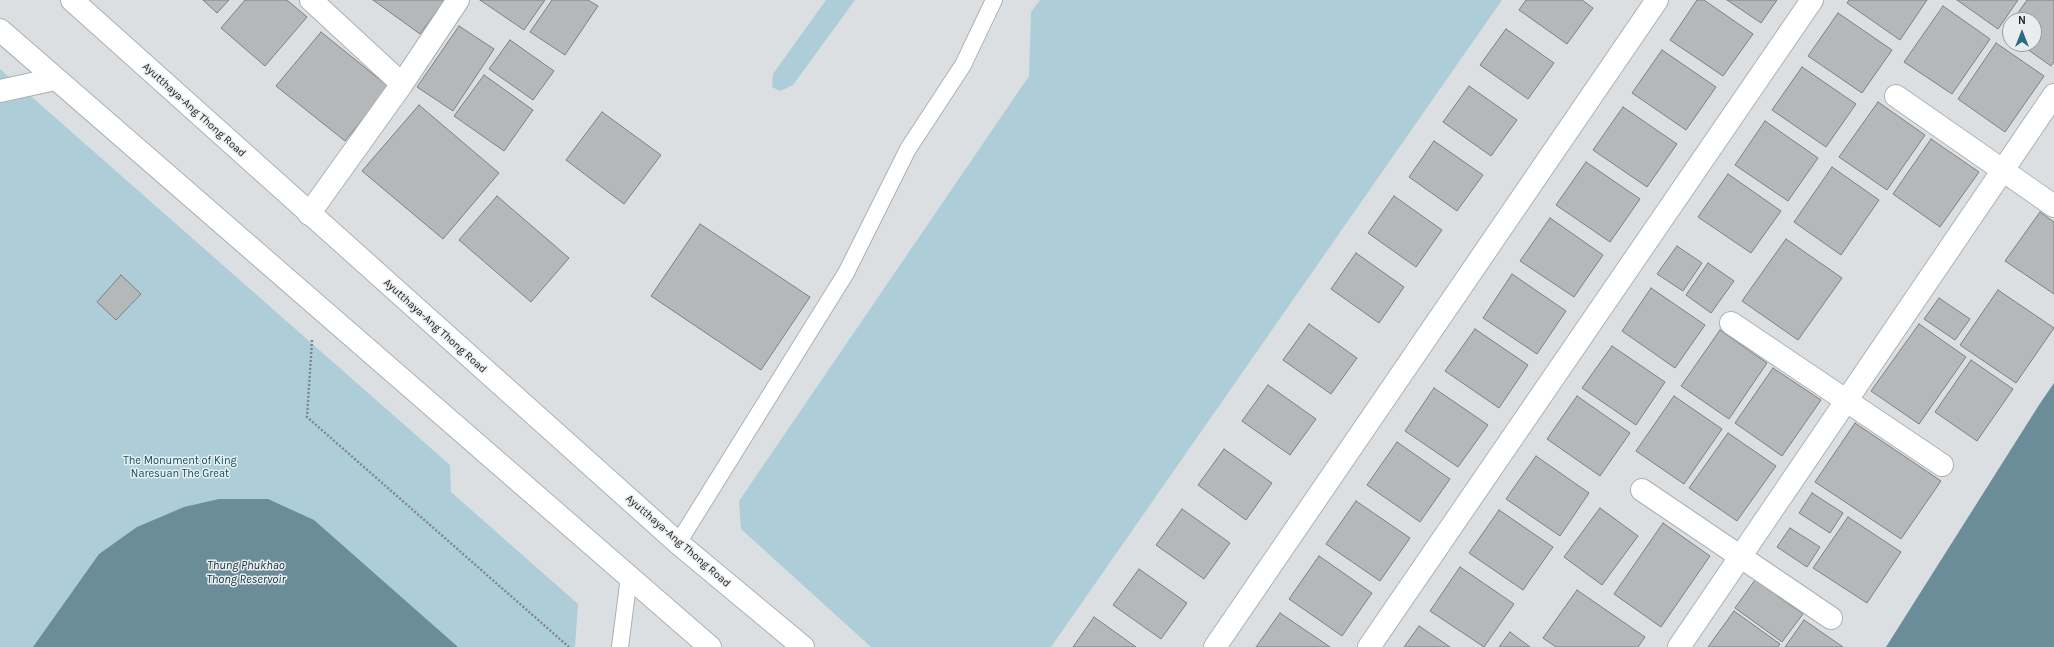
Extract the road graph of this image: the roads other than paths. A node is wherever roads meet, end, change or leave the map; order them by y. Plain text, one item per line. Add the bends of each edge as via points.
1 (72, 0) edge
2 (311, 0) edge
3 (458, 0) edge
4 (994, 0) edge
5 (1658, 0) edge
6 (1812, 0) edge
7 (0, 30) edge
8 (56, 78) junction
9 (402, 84) junction
10 (0, 91) edge
11 (2054, 95) edge
12 (1896, 96) dead end
13 (2003, 170) junction
14 (2054, 206) edge
15 (309, 214) junction
16 (1731, 323) dead end
17 (1846, 400) junction
18 (1942, 465) dead end
19 (1642, 490) dead end
20 (678, 543) junction
21 (1740, 557) junction
22 (629, 577) junction
23 (1831, 618) dead end
24 (620, 647) edge
25 (710, 647) edge
26 (803, 647) edge
27 (1215, 647) edge
28 (1369, 647) edge
29 (1679, 647) edge

1 - 15 street, Ayutthaya-Ang Thong Road
2 - 9 street
3 - 9 street
4 - 20 lane via 963,65 908,149 846,273
5 - 27 street
6 - 28 street
7 - 8 street
8 - 10 street
8 - 22 street
9 - 15 street
11 - 13 street
12 - 13 street
13 - 14 street
13 - 17 street
15 - 20 street, Ayutthaya-Ang Thong Road
16 - 17 street
17 - 18 street
17 - 21 street
19 - 21 street
20 - 26 street, Ayutthaya-Ang Thong Road
21 - 23 street
21 - 29 street
22 - 24 lane
22 - 25 street

